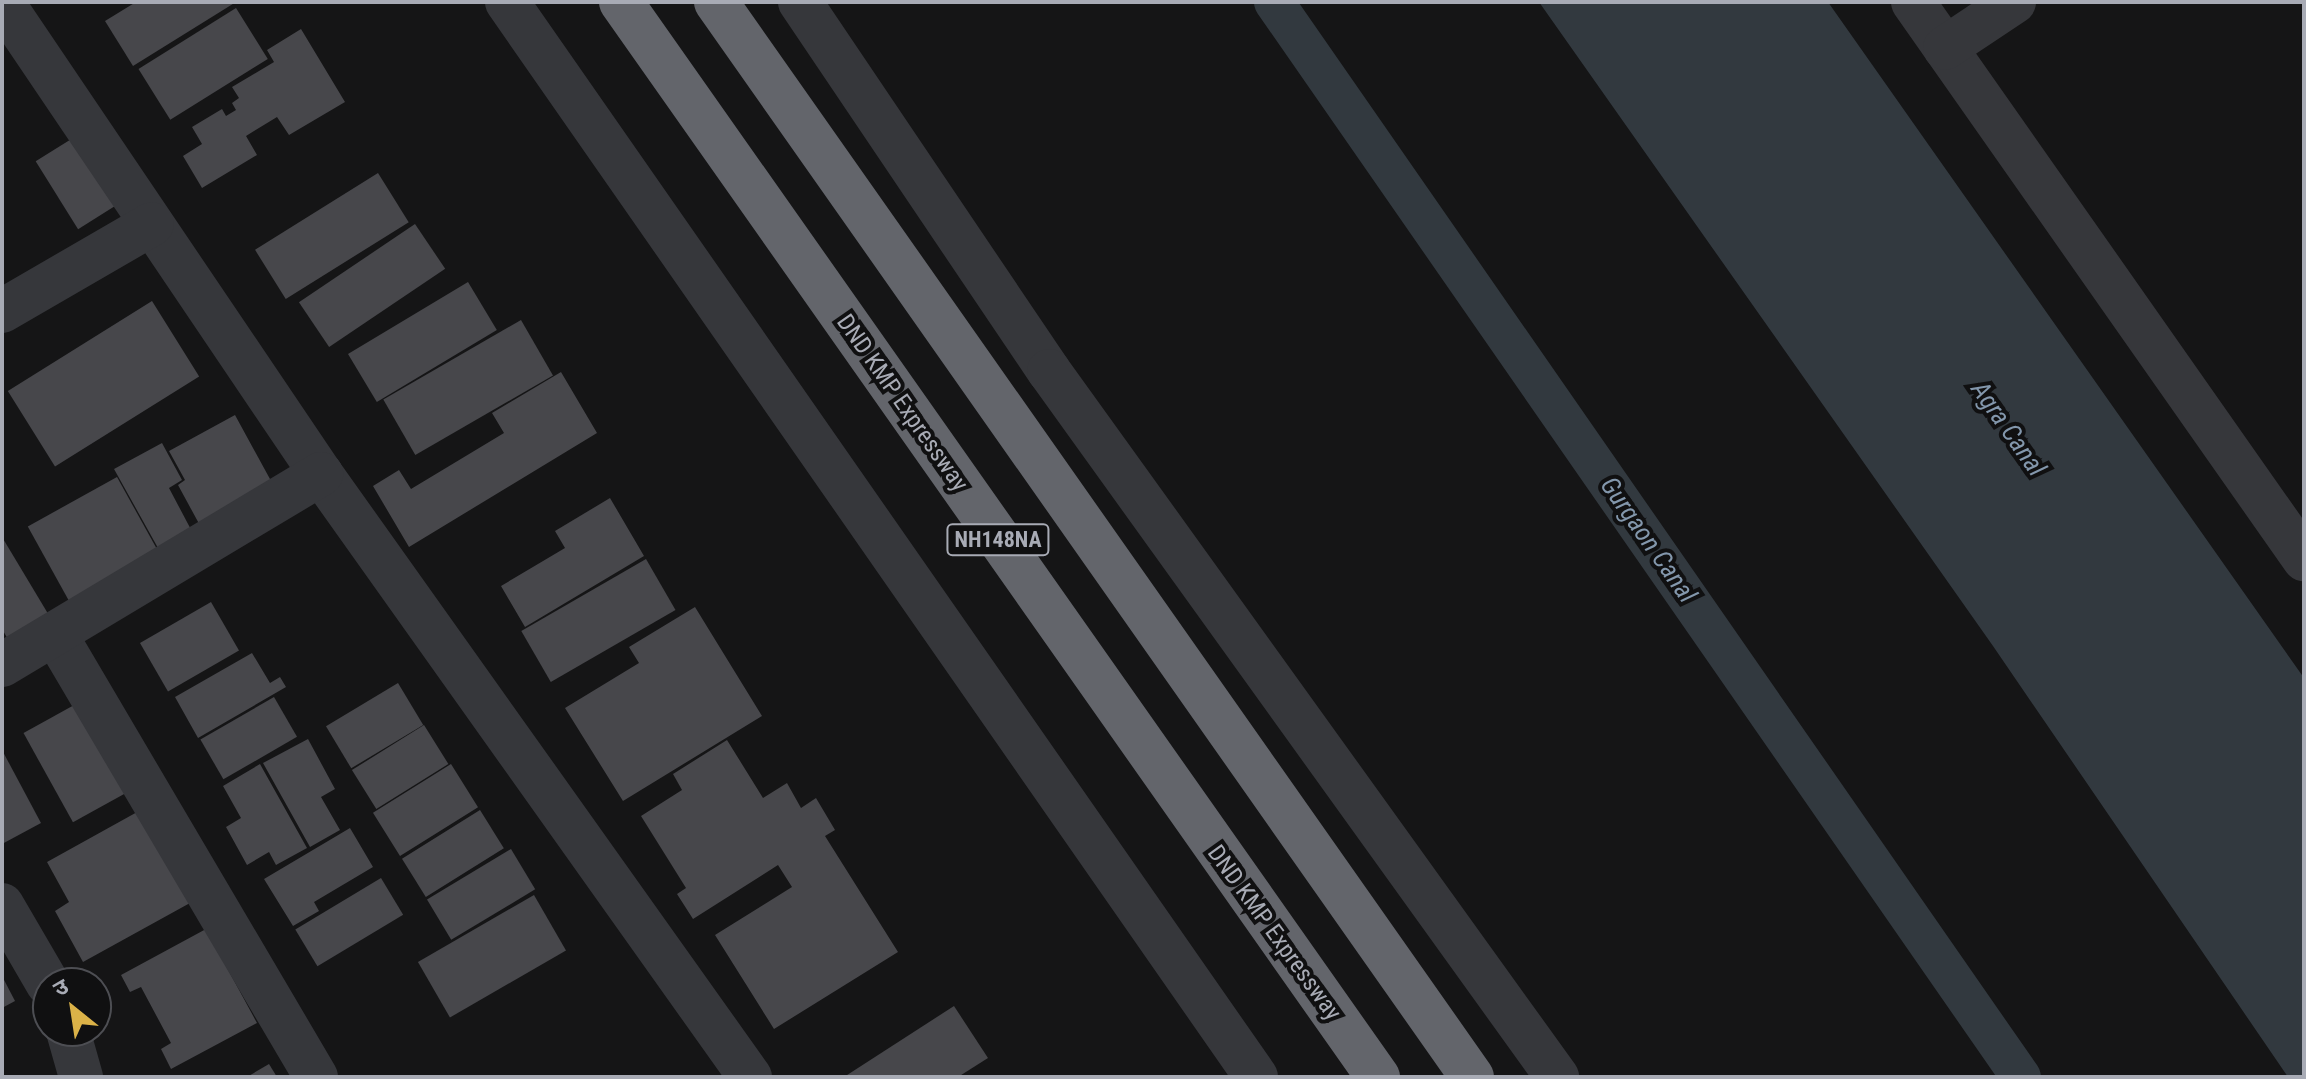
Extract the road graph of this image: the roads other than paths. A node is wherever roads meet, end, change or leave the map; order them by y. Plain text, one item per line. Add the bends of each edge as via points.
1 (2, 2) edge
2 (507, 2) edge
3 (621, 2) edge
4 (716, 2) edge
5 (800, 2) edge
6 (1913, 2) edge
7 (2014, 2) edge
8 (1945, 48) junction
9 (152, 224) junction
10 (2, 311) edge
11 (321, 474) junction
12 (2304, 559) edge
13 (55, 634) junction
14 (2, 665) edge
15 (2, 905) edge
16 (38, 967) edge
17 (73, 1047) edge
18 (81, 1077) edge
19 (316, 1077) edge
20 (750, 1077) edge
21 (1256, 1077) edge
22 (1378, 1077) edge
23 (1472, 1077) edge
24 (1557, 1077) edge

1 - 9 street
2 - 21 street
3 - 22 highway, DND KMP Expressway / NH148NA
4 - 23 highway, NH148NA
5 - 24 street via 1049,371
6 - 8 street
7 - 8 street
8 - 12 street
9 - 10 street
9 - 11 street
11 - 13 street
11 - 20 street
13 - 14 street
13 - 19 street
15 - 16 street
17 - 18 street

